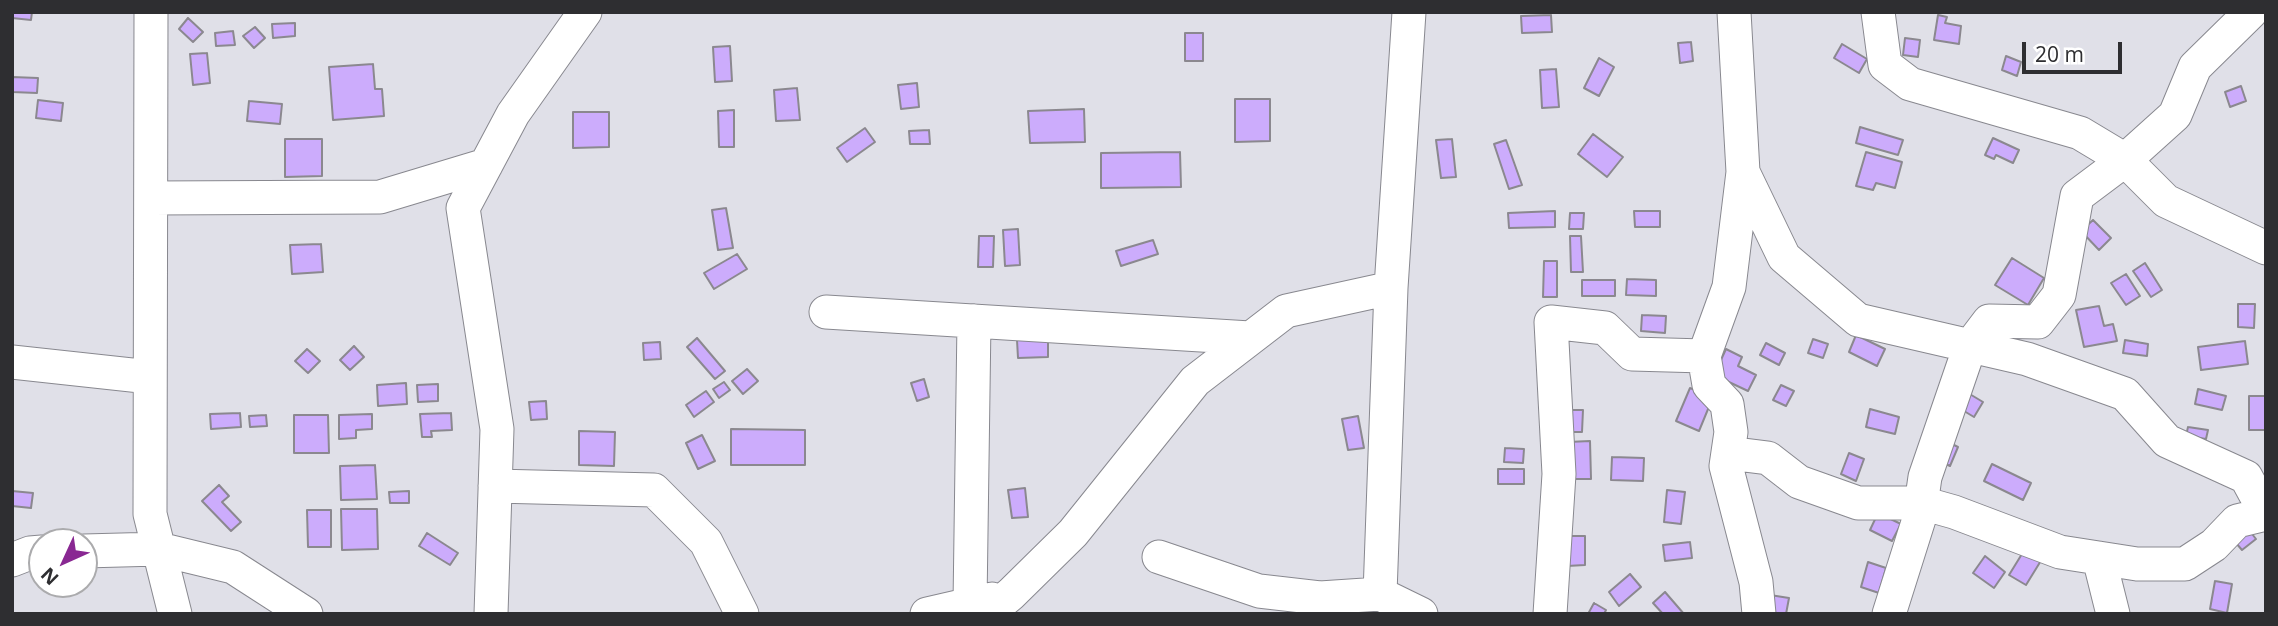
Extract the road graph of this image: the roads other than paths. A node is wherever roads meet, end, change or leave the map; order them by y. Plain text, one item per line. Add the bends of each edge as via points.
1 (151, 12) edge
2 (584, 12) edge
3 (1409, 12) edge
4 (1734, 12) edge
5 (1878, 12) edge
6 (2252, 12) edge
7 (2125, 160) junction
8 (486, 165) junction
9 (1743, 172) junction
10 (151, 198) junction
11 (2266, 248) edge
12 (1391, 288) junction
13 (826, 312) dead end
14 (974, 321) junction
15 (1250, 338) junction
16 (1970, 346) junction
17 (1704, 356) junction
18 (12, 362) edge
19 (150, 377) junction
20 (1728, 453) junction
21 (495, 486) junction
22 (1922, 503) junction
23 (2266, 514) edge
24 (159, 549) junction
25 (98, 551) edge
26 (1159, 557) dead end
27 (2099, 558) junction
28 (1380, 594) junction
29 (989, 604) edge
30 (175, 614) edge
31 (306, 614) edge
32 (491, 614) edge
33 (742, 614) edge
34 (927, 614) edge
35 (1421, 614) edge
36 (1550, 614) edge
37 (1759, 614) edge
38 (1889, 614) edge
39 (2113, 614) edge

1 - 10 street
2 - 8 street via 513,114
3 - 12 street
4 - 9 street
5 - 7 street via 1885,65 1910,84 2080,133
6 - 7 street via 2195,67 2175,115
7 - 11 street via 2166,201
7 - 16 street via 2077,196 2059,295 2038,322 1989,321
8 - 10 street via 380,197
8 - 21 street via 463,208 497,429
9 - 16 street via 1784,257 1858,320
9 - 17 street via 1729,287
10 - 19 street
12 - 15 street via 1286,311
12 - 28 street
13 - 14 street
14 - 15 street
14 - 29 street
15 - 29 street via 1195,382 1073,533
16 - 22 street via 1926,477
16 - 23 street via 2027,359 2125,394 2167,441 2246,477
17 - 20 street via 1709,385 1727,404
17 - 36 street via 1633,354 1605,328 1551,323 1559,474
18 - 19 street
19 - 24 street via 150,514
20 - 22 street via 1768,458 1799,482 1858,503
20 - 37 street via 1726,466 1756,582
21 - 32 street
21 - 33 street via 654,490 706,542
22 - 27 street via 2060,552
22 - 38 street
23 - 27 street via 2237,521 2214,545 2185,564
24 - 25 street
24 - 30 street
24 - 31 street via 233,567
26 - 28 street via 1259,591 1320,598
27 - 39 street
28 - 35 street
29 - 34 street

